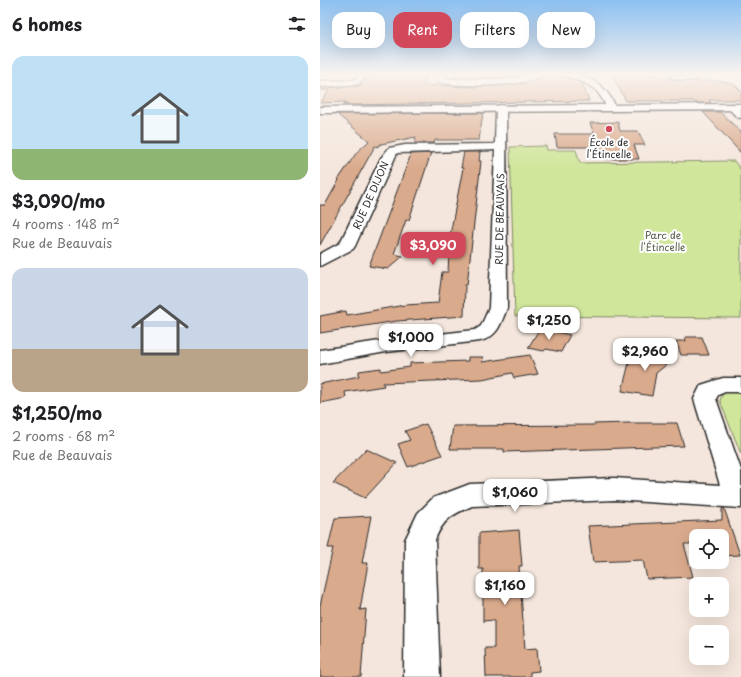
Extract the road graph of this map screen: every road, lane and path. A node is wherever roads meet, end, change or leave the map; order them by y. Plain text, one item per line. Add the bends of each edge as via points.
1 (737, 107) edge
2 (501, 108) junction
3 (611, 108) joint
4 (320, 110) edge
5 (741, 115) edge
6 (500, 147) junction
7 (320, 261) edge
8 (320, 357) edge
9 (741, 384) edge
10 (739, 497) edge
11 (422, 677) edge

1 - 3 street
1 - 5 street
2 - 3 street
2 - 4 street
2 - 6 street, RUE DE BEAUVAIS
6 - 7 street, RUE DE DIJON via 393,150 347,246
6 - 8 street, RUE DE BEAUVAIS via 498,308 489,329 480,335 468,337 430,339
9 - 10 street via 723,385 709,390 705,400
10 - 11 street via 664,490 614,489 470,495 443,506 428,521 420,540

